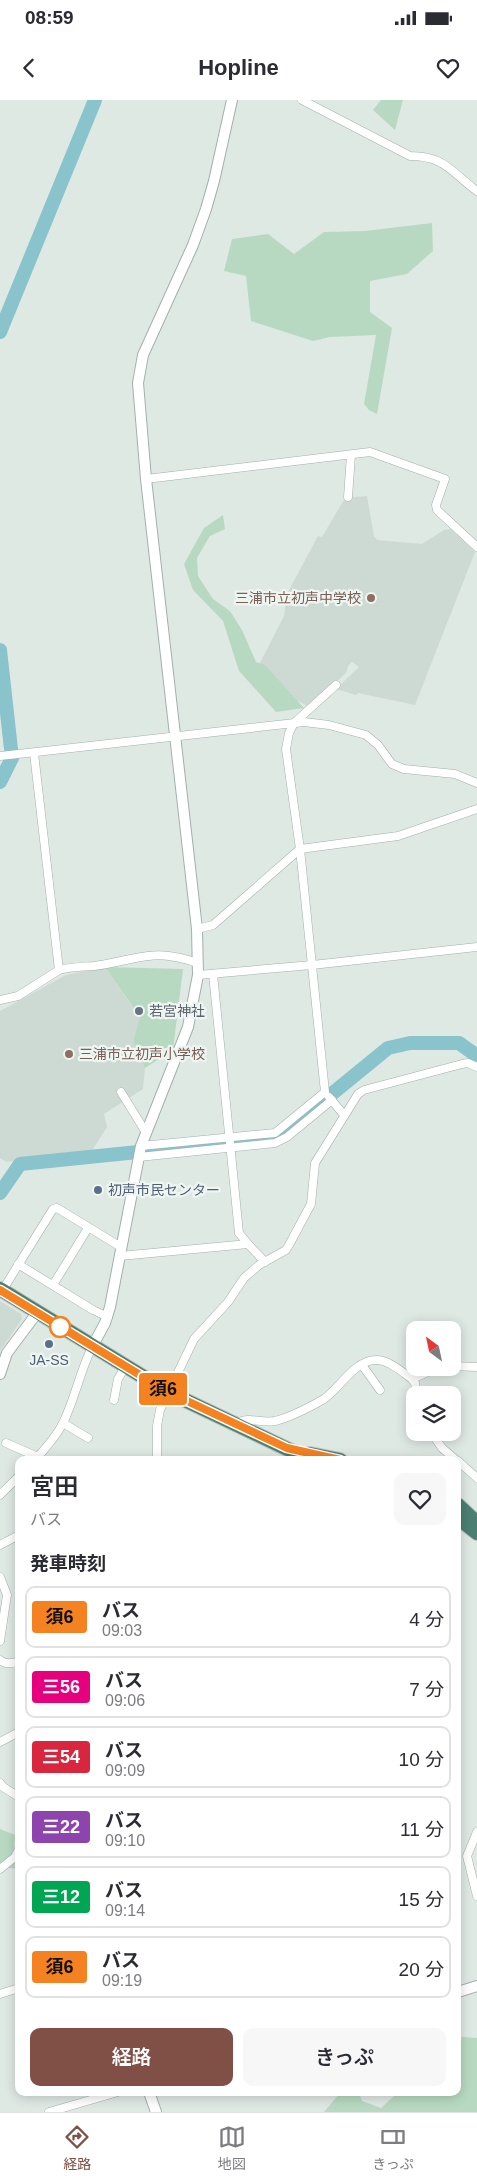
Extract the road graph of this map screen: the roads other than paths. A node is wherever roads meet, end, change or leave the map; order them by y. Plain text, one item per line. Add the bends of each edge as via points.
1 (232, 100) edge
2 (302, 100) edge
3 (477, 191) edge
4 (351, 455) junction
5 (146, 479) junction
6 (348, 497) dead end
7 (477, 547) edge
8 (336, 685) dead end
9 (294, 723) junction
10 (176, 735) junction
11 (34, 753) junction
12 (8, 755) edge
13 (477, 783) edge
14 (477, 809) edge
15 (300, 849) junction
16 (197, 929) junction
17 (477, 947) edge
18 (198, 964) junction
19 (312, 965) junction
20 (59, 970) junction
21 (214, 974) junction
22 (198, 975) junction
23 (0, 1000) edge
24 (477, 1066) edge
25 (121, 1092) dead end
26 (329, 1096) junction
27 (344, 1115) junction
28 (146, 1132) junction
29 (230, 1143) junction
30 (140, 1152) junction
31 (88, 1228) junction
32 (248, 1244) junction
33 (120, 1252) junction
34 (265, 1262) junction
35 (18, 1264) junction
36 (53, 1285) junction
37 (1, 1290) edge
38 (37, 1312) junction
39 (108, 1317) junction
40 (92, 1347) junction
41 (362, 1365) junction
42 (461, 1366) edge
43 (126, 1367) junction
44 (477, 1367) edge
45 (0, 1374) edge
46 (419, 1376) edge
47 (412, 1379) junction
48 (416, 1386) edge
49 (380, 1390) dead end
50 (168, 1392) junction
51 (114, 1400) dead end
52 (63, 1423) junction
53 (234, 1424) junction
54 (88, 1438) dead end
55 (437, 1441) edge
56 (6, 1443) dead end
57 (287, 1448) junction
58 (32, 1456) edge
59 (38, 1456) edge
60 (157, 1456) edge
61 (303, 1456) edge
62 (322, 1456) edge
63 (452, 1456) edge
64 (461, 1464) edge
65 (477, 1478) edge
66 (15, 1480) edge
67 (0, 1495) edge
68 (461, 1508) edge
69 (461, 1520) edge
70 (477, 1523) edge
71 (477, 1533) edge
72 (15, 1538) edge
73 (0, 1545) edge
74 (0, 1577) edge
75 (0, 1641) edge
76 (15, 1663) edge
77 (1, 1664) edge
78 (15, 1734) edge
79 (0, 1742) edge
80 (0, 1782) edge
81 (15, 1794) edge
82 (477, 1832) edge
83 (15, 1856) edge
84 (467, 1856) junction
85 (461, 1857) edge
86 (0, 1869) edge
87 (477, 1896) edge
88 (477, 1986) edge
89 (15, 1989) edge
90 (461, 1991) edge
91 (0, 1994) edge
92 (104, 2096) edge
93 (150, 2096) edge
94 (49, 2112) edge
95 (156, 2112) edge

1 - 5 street via 206,209 152,333 140,369 138,395
2 - 3 street via 410,156 428,156 445,163
4 - 5 street
4 - 6 street
4 - 7 street via 370,452 445,479 437,510
5 - 10 street
8 - 9 street
9 - 10 street
9 - 13 street via 350,730 371,739 392,764 404,770 455,774
9 - 15 street via 286,749
10 - 11 street
10 - 16 street
11 - 12 street
11 - 20 street
14 - 15 street via 405,834
15 - 16 street via 213,925
15 - 19 street
16 - 18 street
17 - 19 street
18 - 20 street via 175,956 157,955
18 - 22 street
19 - 21 street
19 - 26 street
20 - 23 street via 18,996
21 - 22 street
21 - 29 street
22 - 28 street via 183,1043
24 - 27 street via 462,1064 364,1090
25 - 28 street
26 - 27 street
26 - 29 street via 274,1134
27 - 34 street via 315,1163 308,1210 286,1250
28 - 30 street
29 - 30 street
29 - 32 street via 239,1233
30 - 33 street
31 - 33 street
31 - 35 street via 57,1208 53,1210
31 - 36 street
32 - 33 street
32 - 34 street
33 - 39 street
34 - 50 street via 238,1283 228,1302 194,1339
35 - 36 street
35 - 37 street
36 - 39 street
37 - 38 highway
38 - 40 highway
38 - 45 street via 10,1348
39 - 40 street
40 - 43 highway
40 - 52 street
41 - 47 street via 382,1360
41 - 49 street
41 - 53 street via 324,1398 286,1417 264,1422 250,1418
42 - 44 street
43 - 50 highway
43 - 51 street via 118,1379
46 - 47 street
47 - 48 street
50 - 53 highway
50 - 60 street via 157,1426
52 - 54 street
52 - 59 street
53 - 57 highway
55 - 63 street
56 - 58 street
57 - 61 highway
57 - 62 highway
64 - 65 street
66 - 67 street
68 - 70 highway
69 - 71 highway
72 - 73 street
74 - 75 street via 7,1595
76 - 77 street
78 - 79 street
80 - 81 street
82 - 84 street
83 - 86 street
84 - 85 street
84 - 87 street
88 - 90 street
89 - 91 street
92 - 94 street
93 - 95 street

